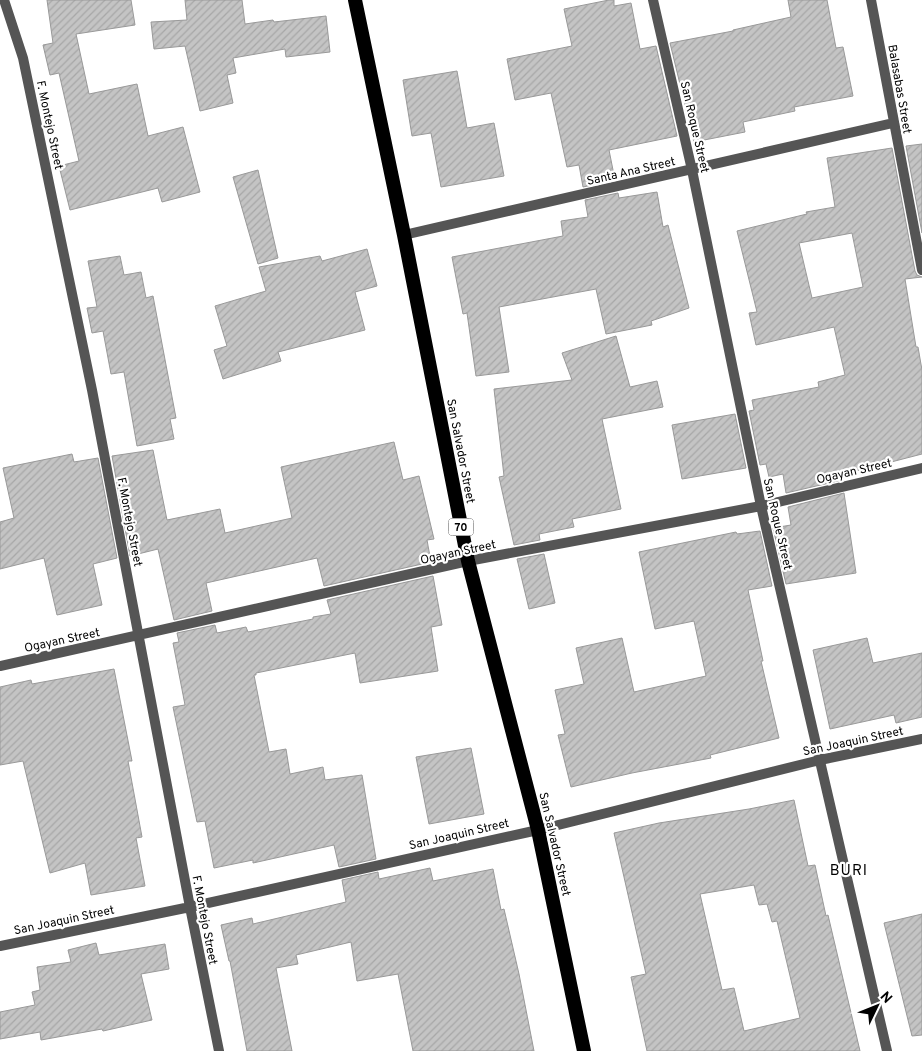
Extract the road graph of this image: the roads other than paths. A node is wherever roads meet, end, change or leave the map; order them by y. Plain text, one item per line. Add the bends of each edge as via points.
1 (4, 0) edge
2 (355, 0) edge
3 (653, 0) edge
4 (871, 0) edge
5 (893, 123) junction
6 (692, 170) junction
7 (404, 236) junction
8 (922, 270) edge
9 (922, 468) edge
10 (761, 506) junction
11 (468, 561) junction
12 (139, 636) junction
13 (0, 666) edge
14 (922, 740) edge
15 (820, 760) junction
16 (538, 830) junction
17 (190, 907) junction
18 (0, 946) edge
19 (220, 1051) edge
20 (584, 1051) edge
21 (887, 1051) edge

1 - 12 street, F. Montejo Street via 23,58
2 - 7 highway, San Salvador Street / 70
3 - 6 street, San Roque Street
4 - 5 street, Balasabas Street
5 - 6 street, Santa Ana Street
5 - 8 street, Balasabas Street
6 - 7 street, Santa Ana Street
6 - 10 street, San Roque Street
7 - 11 highway, San Salvador Street / 70
9 - 10 street, Ogayan Street
10 - 11 street, Ogayan Street
10 - 15 street, San Roque Street
11 - 12 street, Ogayan Street
11 - 16 highway, San Salvador Street / 70
12 - 13 street, Ogayan Street
12 - 17 street, F. Montejo Street
14 - 15 street, San Joaquin Street
15 - 16 street, San Joaquin Street
15 - 21 street, San Roque Street
16 - 17 street, San Joaquin Street
16 - 20 highway, San Salvador Street / 70
17 - 18 street, San Joaquin Street
17 - 19 street, F. Montejo Street

